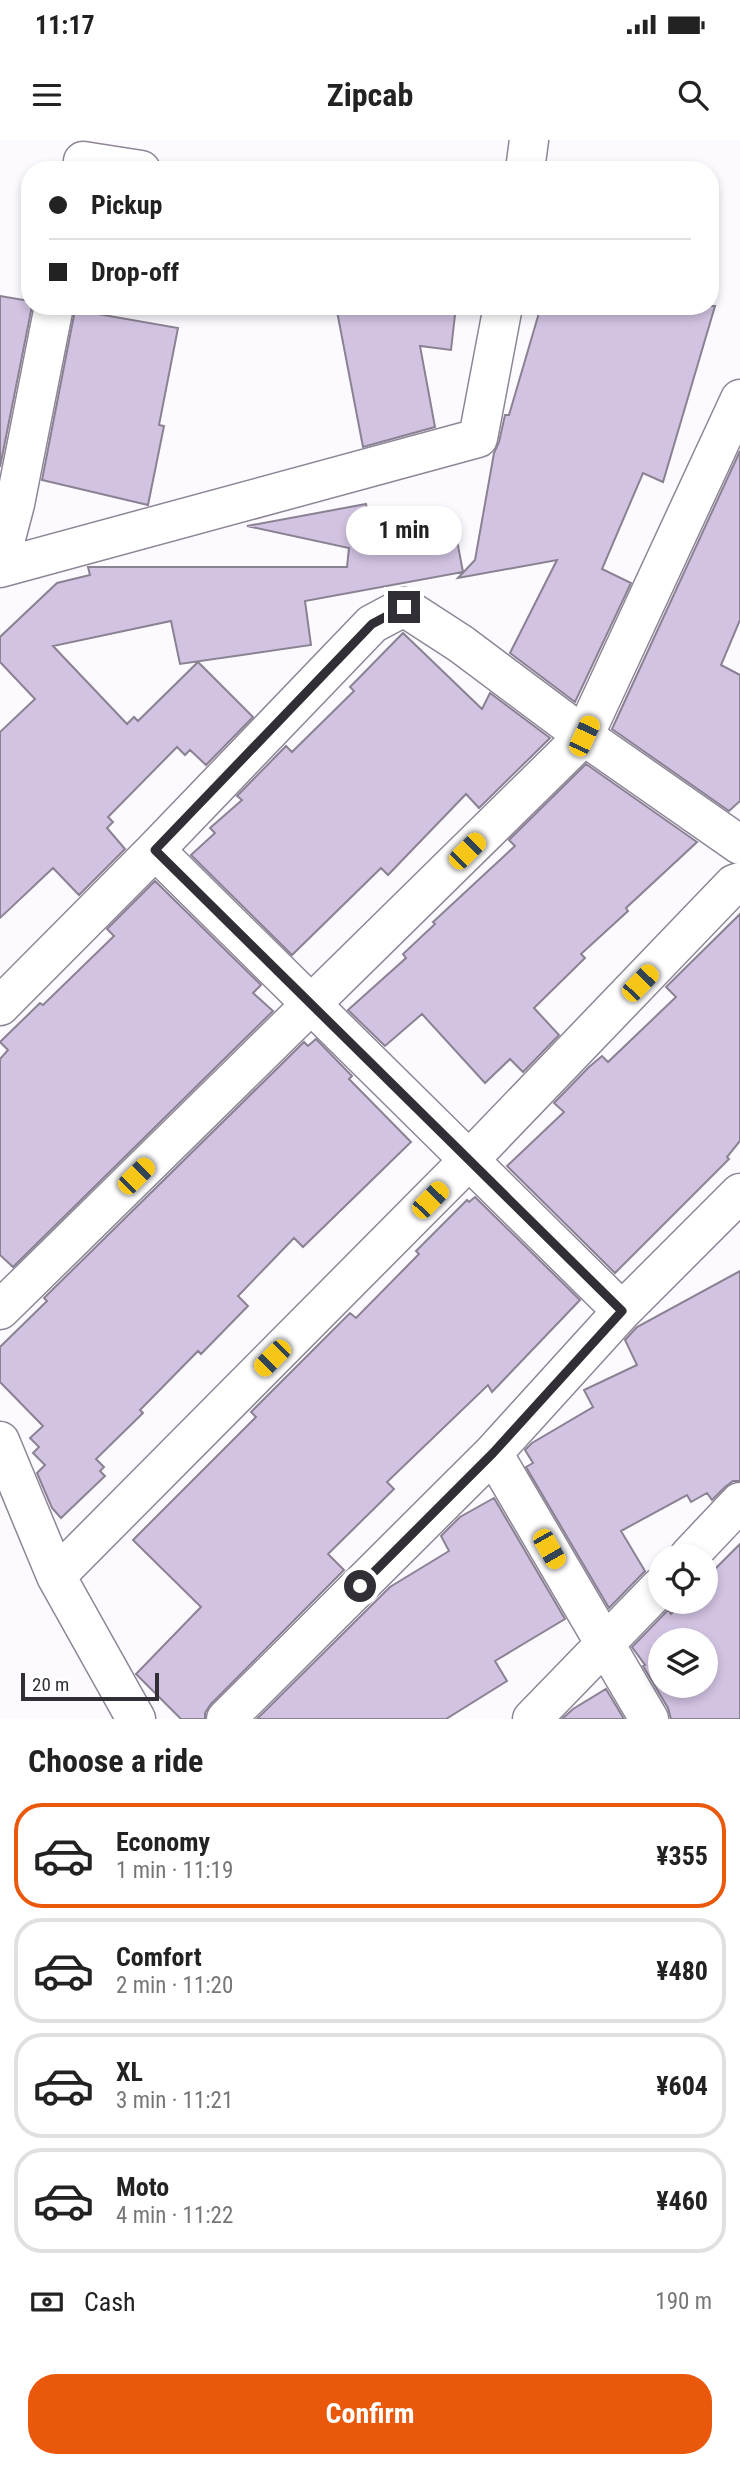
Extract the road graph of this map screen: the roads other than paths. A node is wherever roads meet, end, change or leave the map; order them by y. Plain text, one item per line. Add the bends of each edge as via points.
1 (529, 140) edge
2 (84, 157) edge
3 (102, 161) edge
4 (526, 161) edge
5 (52, 315) edge
6 (501, 315) edge
7 (740, 399) edge
8 (2, 548) edge
9 (584, 736) junction
10 (740, 845) edge
11 (155, 850) junction
12 (740, 881) edge
13 (311, 1004) junction
14 (0, 1006) edge
15 (469, 1160) junction
16 (740, 1193) edge
17 (0, 1310) edge
18 (622, 1311) junction
19 (0, 1441) edge
20 (493, 1453) junction
21 (740, 1502) edge
22 (700, 1544) edge
23 (56, 1576) junction
24 (648, 1600) edge
25 (605, 1645) junction
26 (136, 1719) edge
27 (226, 1719) edge
28 (532, 1719) edge
29 (649, 1719) edge

1 - 4 street
2 - 3 street
5 - 8 street
6 - 8 street via 478,438
7 - 9 street
9 - 10 street
9 - 11 street via 404,607 372,624
9 - 13 street
11 - 13 street
11 - 14 street
12 - 15 street
13 - 15 street
13 - 17 street
15 - 18 street
15 - 23 street
16 - 18 street
18 - 20 street
19 - 23 street
20 - 25 street
20 - 27 street
21 - 22 street
23 - 26 street
24 - 25 street
25 - 28 street
25 - 29 street

